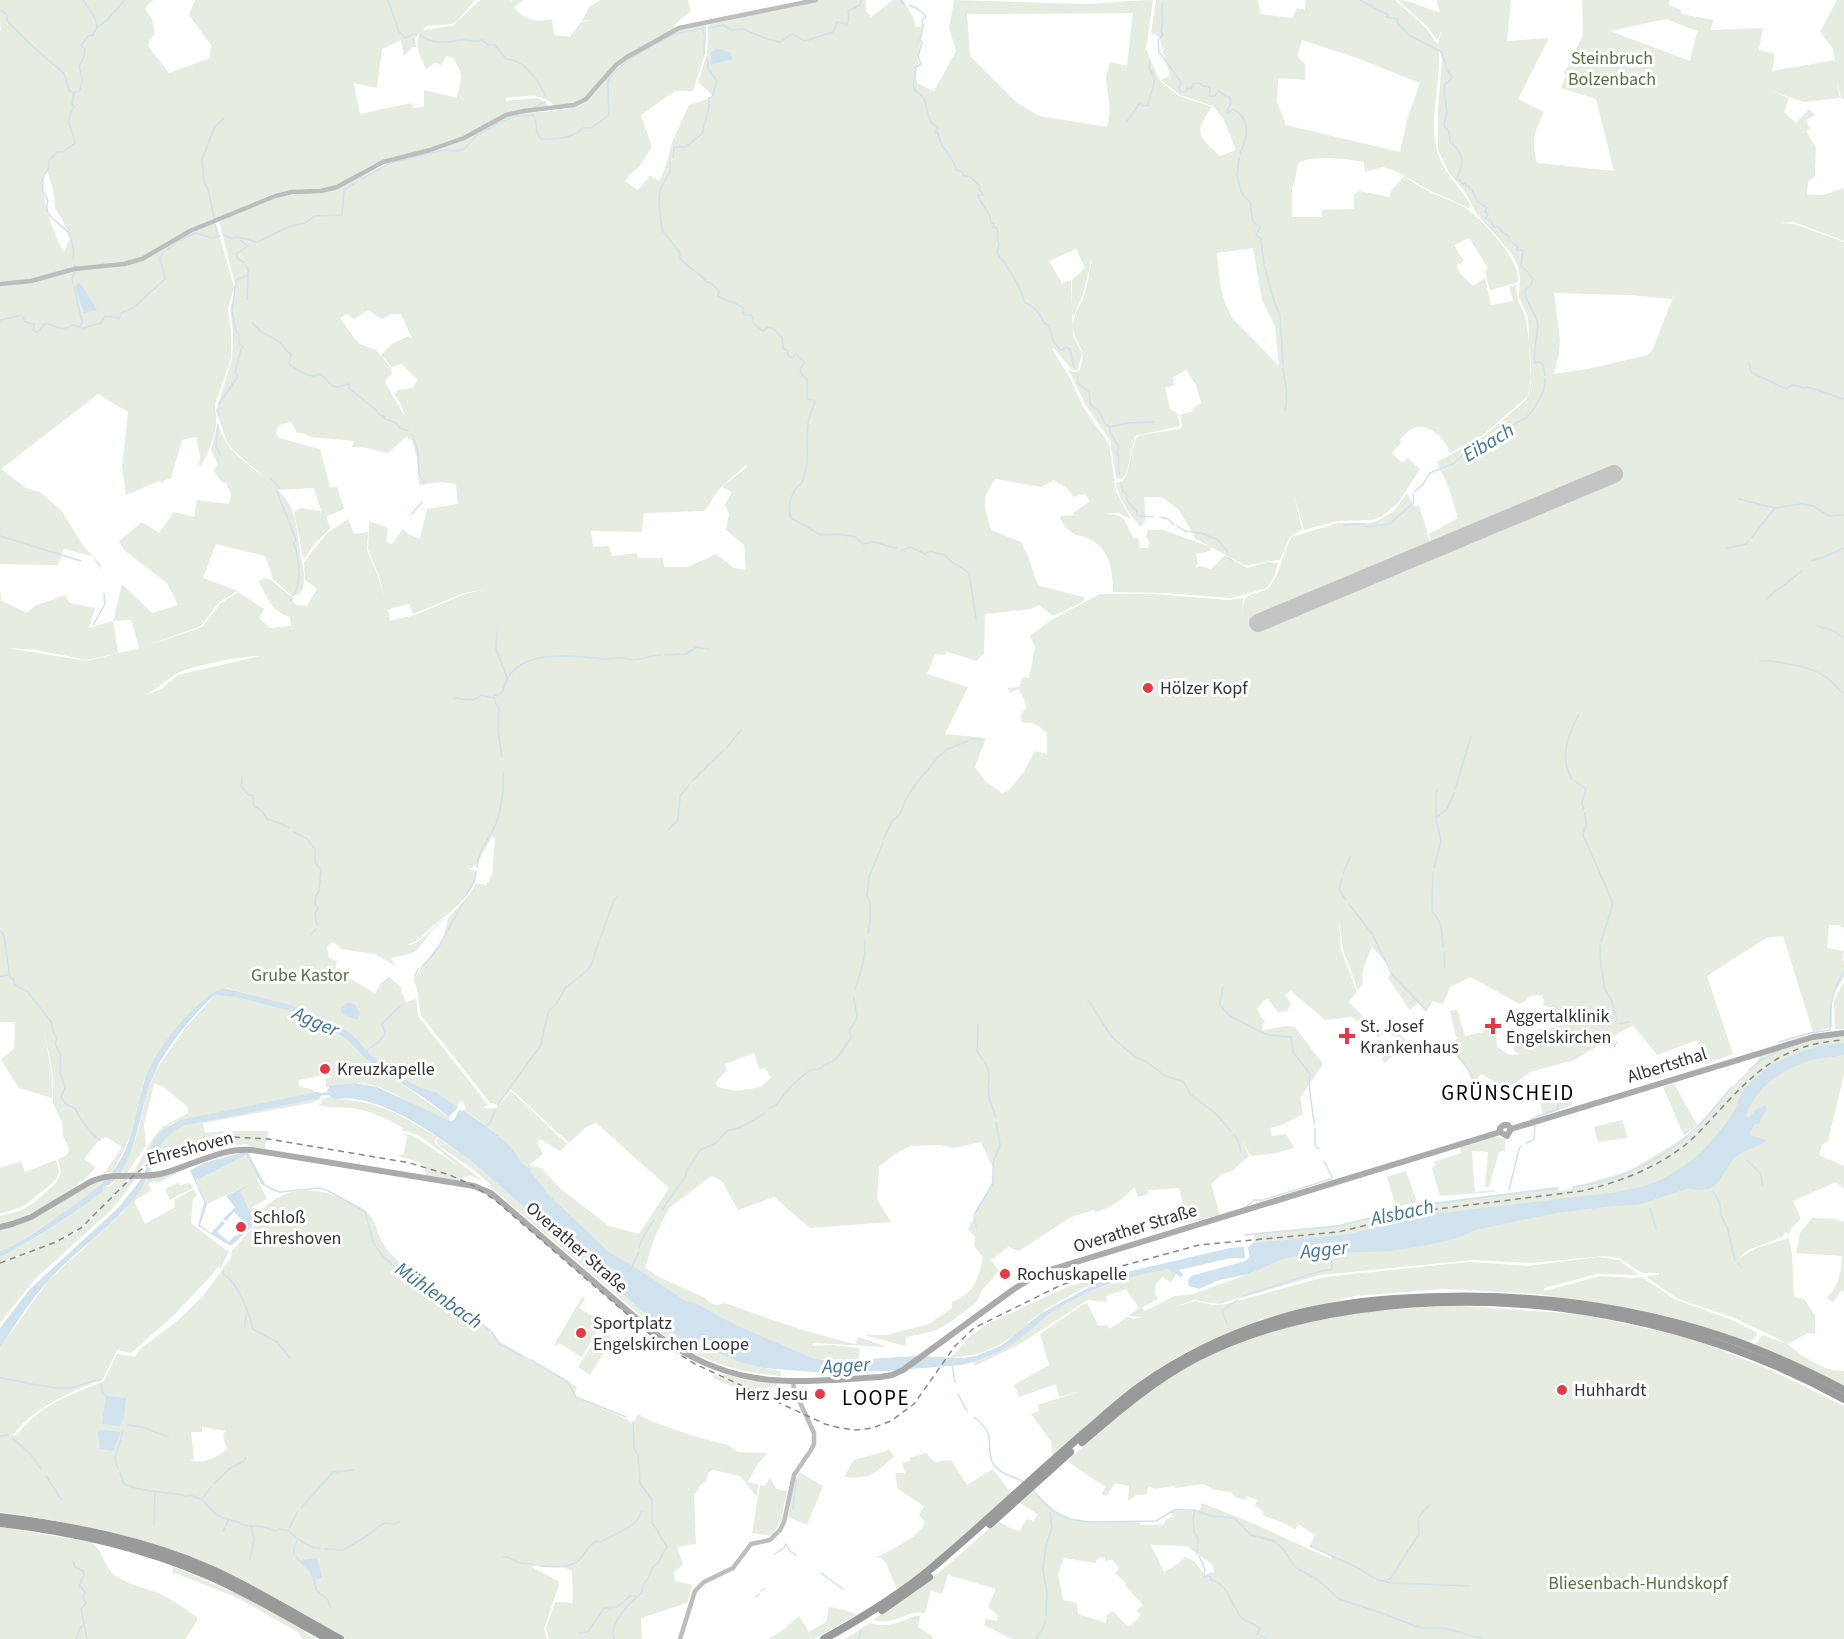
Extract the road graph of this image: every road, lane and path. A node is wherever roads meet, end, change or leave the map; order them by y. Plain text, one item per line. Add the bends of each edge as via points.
1 (816, 0) edge
2 (0, 284) edge
3 (1844, 1033) edge
4 (1500, 1132) joint
5 (433, 1179) joint
6 (0, 1227) edge
7 (793, 1381) junction
8 (1844, 1390) edge
9 (1844, 1399) edge
10 (1082, 1438) junction
11 (0, 1517) edge
12 (0, 1523) edge
13 (836, 1636) edge
14 (328, 1639) edge
15 (340, 1639) edge
16 (680, 1639) edge
17 (824, 1639) edge

1 - 2 main road via 679,28 616,65 586,99 574,105 506,115 464,138 382,162 337,187 275,196 190,231 142,259
3 - 4 main road, Albertsthal via 1780,1046 1511,1129 1507,1136
4 - 7 main road, Overather Straße via 1040,1273 892,1375
5 - 6 main road, Ehreshoven via 243,1149 152,1175 94,1180 31,1216
5 - 7 main road, Overather Straße via 491,1193 650,1330 691,1358 748,1378
7 - 16 main road via 814,1438 811,1450 794,1474 782,1526 774,1538 751,1544 733,1568 704,1582 695,1591
8 - 10 highway via 1754,1348 1674,1323 1536,1299 1430,1296 1328,1307 1278,1318 1241,1332 1197,1350 1163,1371 1125,1398
9 - 10 highway via 1739,1351 1645,1323 1536,1305 1400,1305 1326,1315 1243,1337 1159,1380
10 - 13 highway via 935,1572
11 - 15 highway via 86,1531 198,1564
12 - 14 highway via 85,1537 166,1560 238,1589
13 - 17 highway

